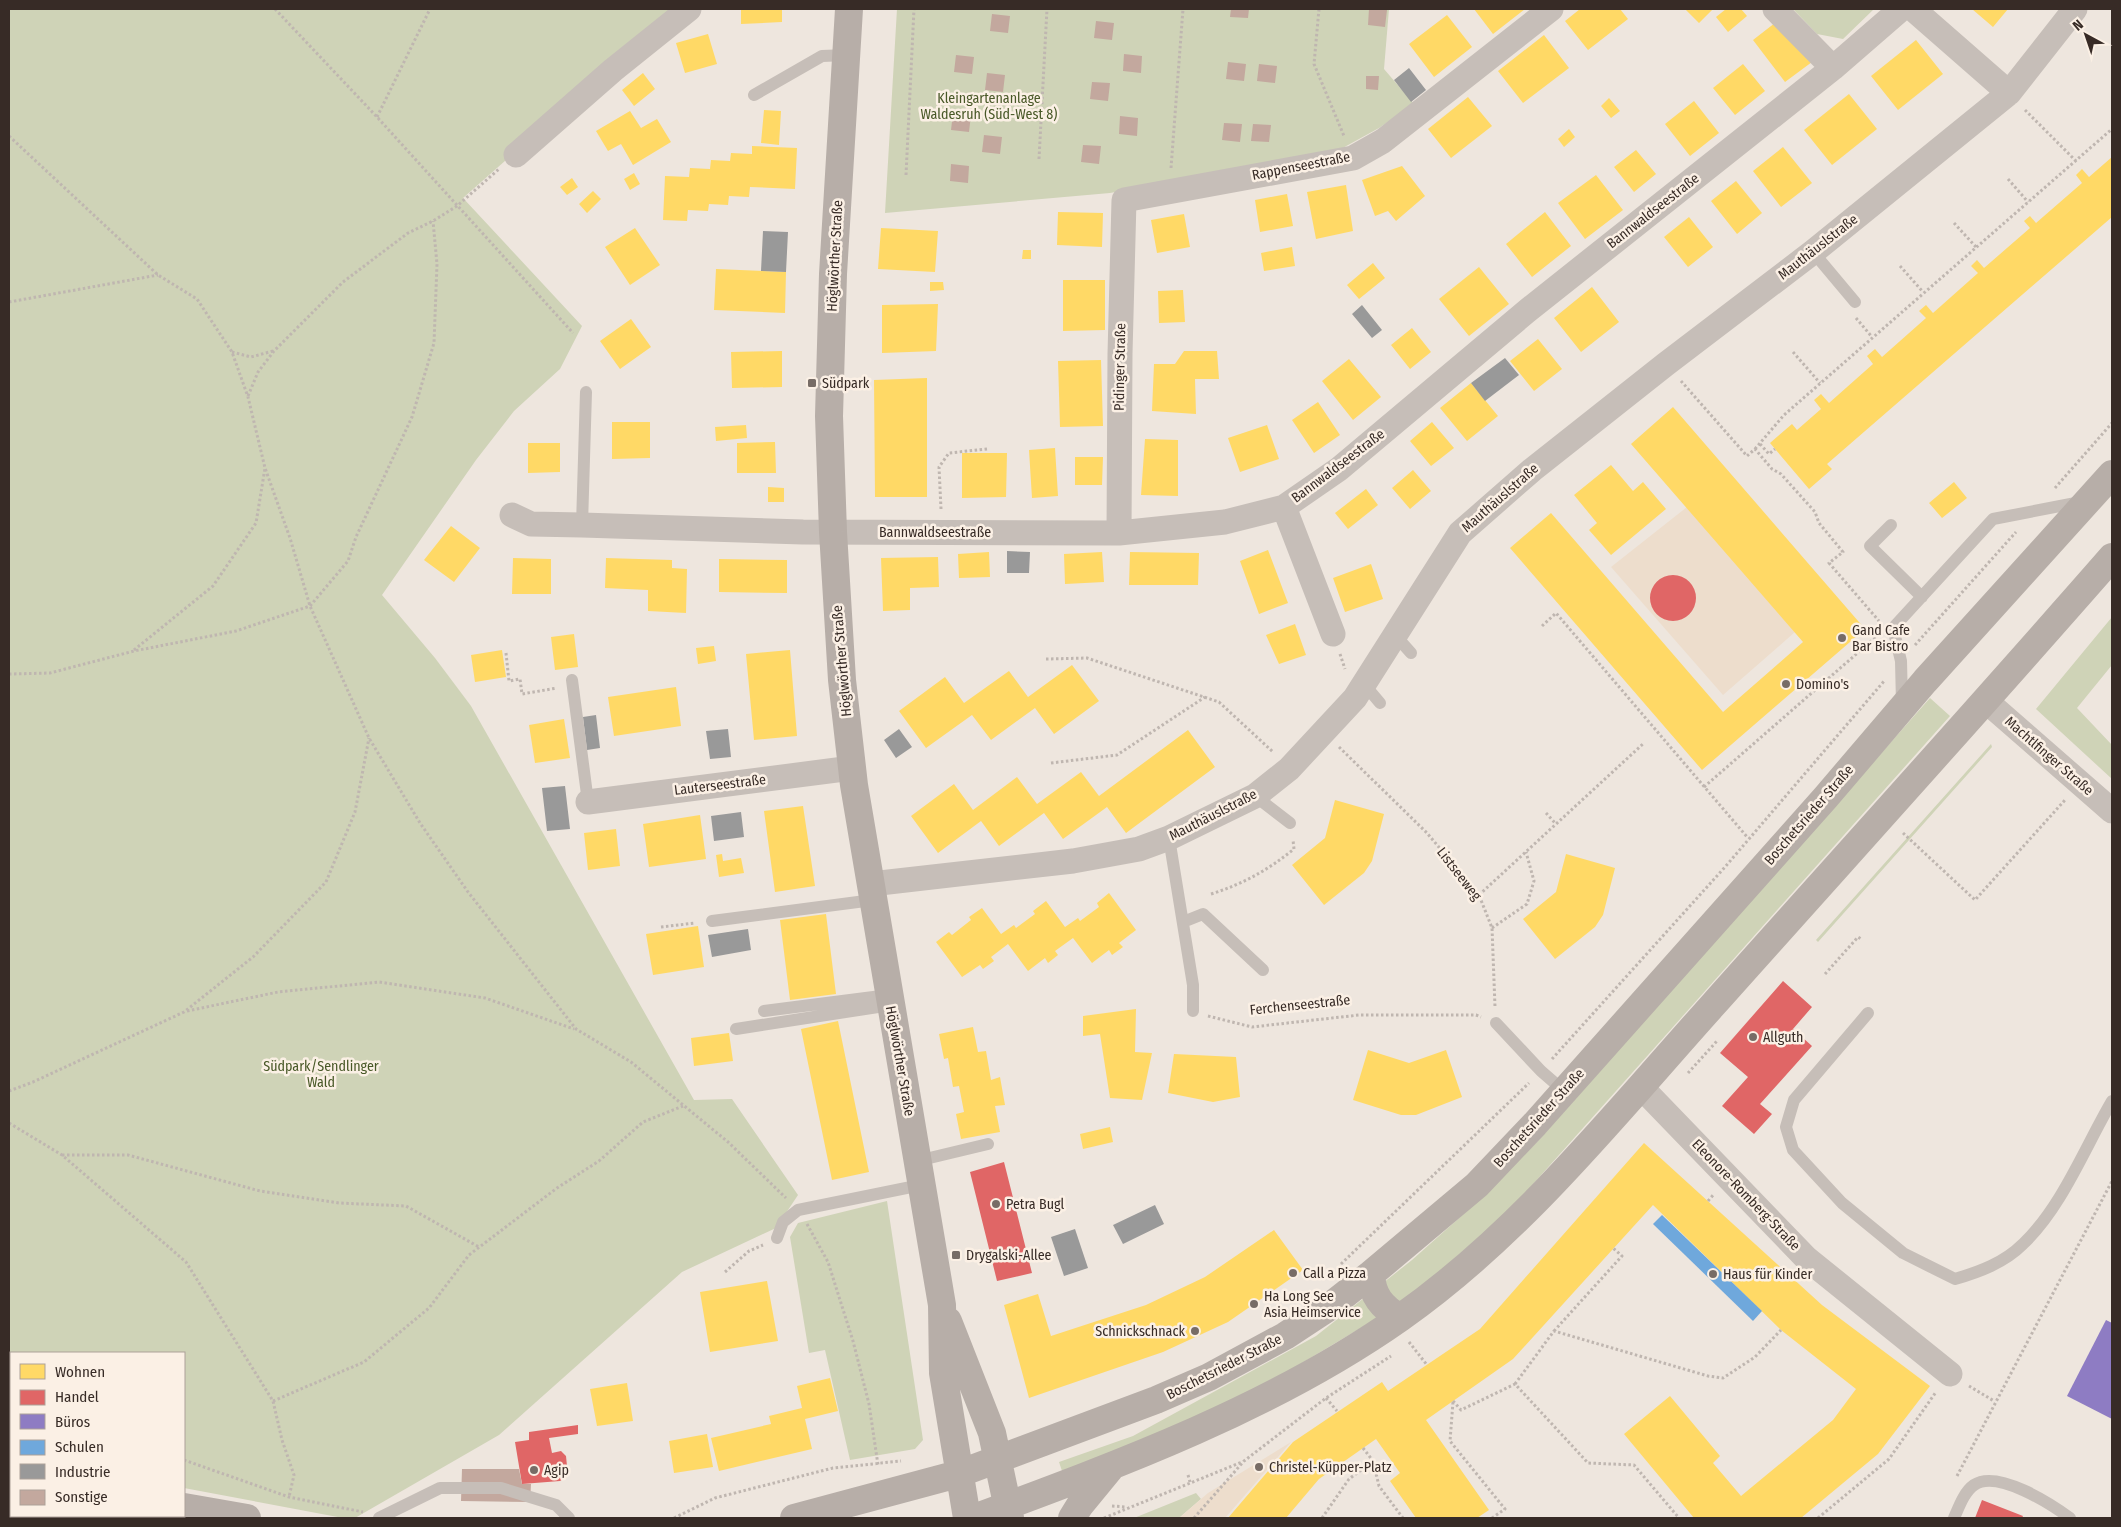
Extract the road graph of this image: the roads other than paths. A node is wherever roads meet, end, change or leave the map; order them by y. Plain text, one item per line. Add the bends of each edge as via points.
1 (689, 9) edge
2 (849, 9) edge
3 (1551, 9) edge
4 (1775, 9) edge
5 (1901, 9) edge
6 (1914, 9) edge
7 (2075, 9) edge
8 (847, 55) junction
9 (1833, 68) junction
10 (754, 94) dead end
11 (2009, 94) junction
12 (516, 155) road end
13 (1124, 200) joint
14 (1813, 252) junction
15 (1854, 309) road end
16 (586, 392) dead end
17 (2112, 474) edge
18 (2088, 501) junction
19 (1284, 507) junction
20 (512, 515) dead end
21 (582, 525) junction
22 (1891, 525) dead end
23 (833, 532) junction
24 (1119, 533) junction
25 (2112, 557) edge
26 (1922, 596) junction
27 (1333, 634) road end
28 (573, 682) road end
29 (1360, 691) junction
30 (1986, 701) junction
31 (1380, 703) dead end
32 (1902, 708) junction
33 (852, 768) junction
34 (1255, 796) junction
35 (588, 802) joint
36 (2112, 811) edge
37 (1290, 823) road end
38 (1169, 838) junction
39 (872, 892) junction
40 (712, 921) road end
41 (1182, 922) junction
42 (1263, 970) dead end
43 (890, 1000) junction
44 (764, 1011) dead end
45 (1193, 1011) road end
46 (1868, 1013) dead end
47 (1496, 1023) road end
48 (736, 1029) dead end
49 (1640, 1086) junction
50 (1564, 1091) junction
51 (2112, 1100) edge
52 (988, 1144) dead end
53 (919, 1173) junction
54 (777, 1238) road end
55 (1371, 1274) junction
56 (942, 1305) junction
57 (1400, 1318) junction
58 (1950, 1374) road end
59 (998, 1459) junction
60 (1115, 1463) junction
61 (958, 1474) junction
62 (185, 1507) edge
63 (1009, 1512) edge
64 (380, 1517) edge
65 (247, 1518) edge
66 (569, 1518) edge
67 (794, 1518) edge
68 (966, 1518) edge
69 (974, 1518) edge
70 (1072, 1518) edge
71 (1954, 1518) edge
72 (2070, 1518) edge

1 - 12 street
2 - 8 main road, Höglwörther Straße
3 - 13 street, Rappenseestraße via 1382,141 1353,158
4 - 9 street
5 - 9 street, Bannwaldseestraße
6 - 11 street
7 - 11 street, Mauthäuslstraße
8 - 10 lane via 822,56
8 - 23 main road, Höglwörther Straße via 833,274 829,406
9 - 19 street, Bannwaldseestraße via 1527,311 1339,469
11 - 14 street, Mauthäuslstraße
13 - 24 street, Pidinger Straße
14 - 15 lane
14 - 29 street, Mauthäuslstraße via 1532,470 1460,532 1403,644
16 - 21 lane
17 - 18 main road, Boschetsrieder Straße
18 - 26 lane via 1993,519
18 - 32 main road, Boschetsrieder Straße
19 - 24 street, Bannwaldseestraße via 1226,522
19 - 27 street
20 - 21 street, Bannwaldseestraße via 531,524
21 - 23 street, Bannwaldseestraße
22 - 26 lane via 1870,546
23 - 24 street, Bannwaldseestraße
23 - 33 main road, Höglwörther Straße via 842,680
25 - 30 main road
26 - 32 lane via 1893,628 1901,661
28 - 35 lane
29 - 31 lane
29 - 34 street, Mauthäuslstraße via 1289,769
30 - 36 street, Machtlfinger Straße
30 - 49 main road
32 - 50 main road, Boschetsrieder Straße
33 - 35 street, Lauterseestraße
33 - 39 main road, Höglwörther Straße
34 - 37 lane
34 - 38 street, Mauthäuslstraße
38 - 39 street, Mauthäuslstraße via 1140,849
38 - 41 lane
39 - 40 lane
39 - 43 main road, Höglwörther Straße
41 - 42 lane via 1203,914
41 - 45 lane via 1193,986
43 - 44 lane
43 - 48 lane
43 - 53 main road, Höglwörther Straße
46 - 51 lane via 1794,1100 1786,1127 1792,1150 1842,1203 1903,1253 1955,1279 1986,1269 2023,1245 2056,1202
47 - 50 lane
49 - 57 main road via 1515,1222 1480,1255
49 - 58 street, Eleonore-Romberg-Straße via 1806,1258
50 - 55 main road, Boschetsrieder Straße via 1477,1185
52 - 53 lane
53 - 54 lane via 798,1210 783,1222
53 - 56 main road, Höglwörther Straße
55 - 57 main road via 1372,1288 1381,1304
55 - 59 main road, Boschetsrieder Straße via 1285,1336 1209,1377 1119,1416
56 - 59 main road, Höglwörther Straße via 992,1433
56 - 61 main road, Höglwörther Straße via 942,1373
57 - 60 main road via 1334,1361 1267,1396
59 - 61 main road, Boschetsrieder Straße
59 - 63 main road
60 - 63 main road
60 - 70 main road
61 - 67 main road, Boschetsrieder Straße
61 - 68 main road, Höglwörther Straße
62 - 65 main road
63 - 69 main road
64 - 66 lane via 440,1488 502,1488 556,1505
71 - 72 lane via 1974,1485 1990,1479 2042,1498

